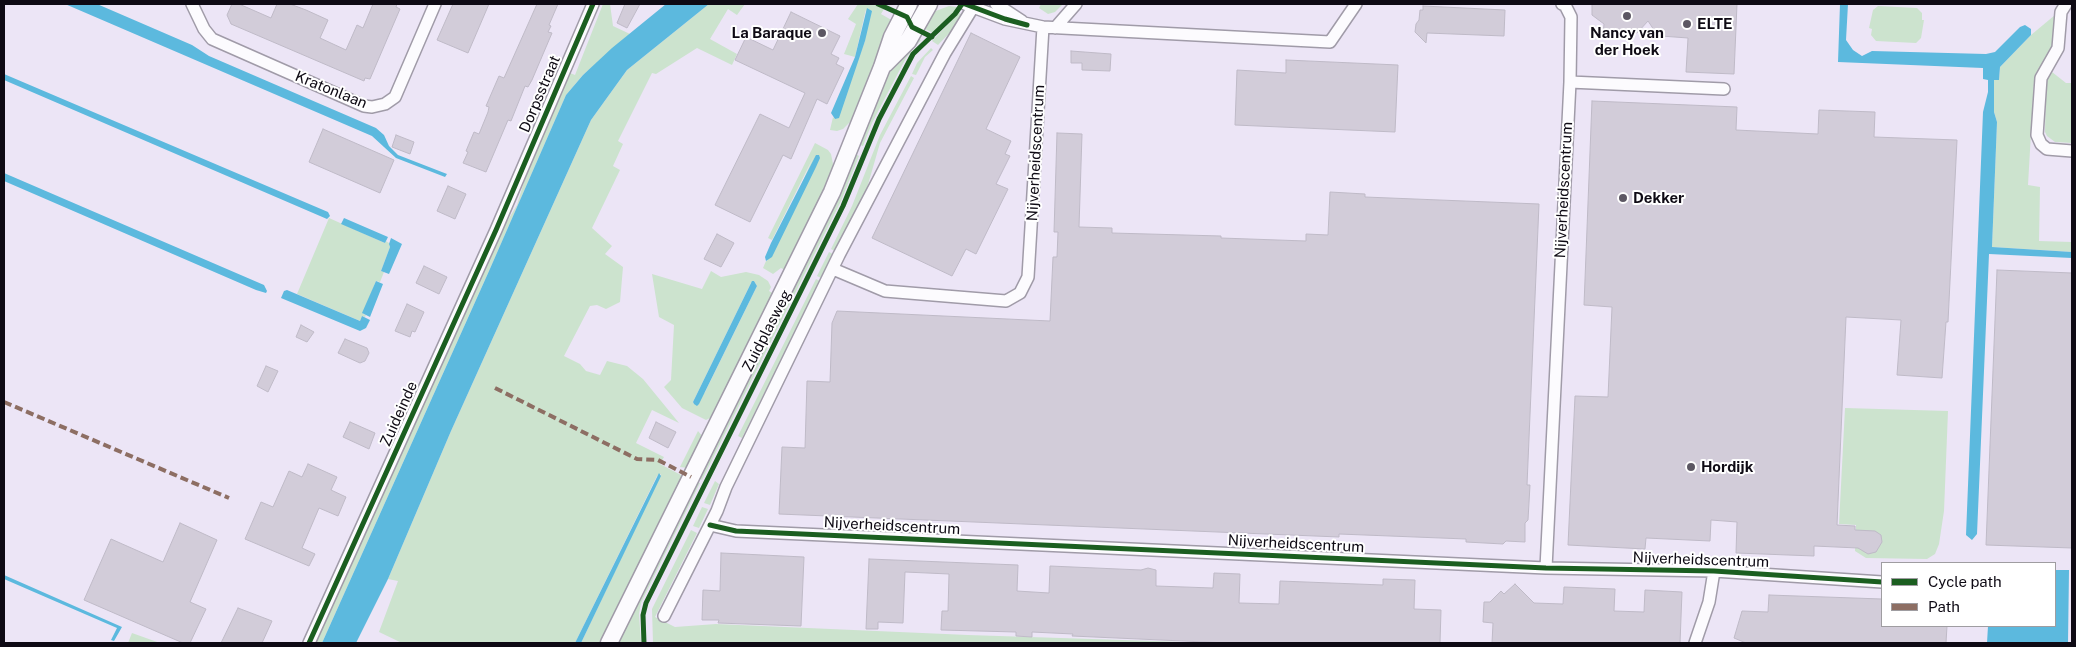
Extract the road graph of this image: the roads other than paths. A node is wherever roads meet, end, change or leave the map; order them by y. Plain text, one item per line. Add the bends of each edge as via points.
1 (192, 4) edge
2 (435, 4) edge
3 (593, 4) edge
4 (908, 4) edge
5 (929, 4) edge
6 (996, 4) edge
7 (1076, 4) edge
8 (1356, 4) edge
9 (1562, 4) edge
10 (2066, 4) edge
11 (971, 5) edge
12 (1027, 25) junction
13 (1049, 28) junction
14 (882, 67) junction
15 (1570, 82) junction
16 (1724, 89) dead end
17 (2072, 151) edge
18 (509, 194) joint
19 (833, 269) junction
20 (710, 525) junction
21 (1546, 568) junction
22 (1714, 571) junction
23 (1881, 582) edge
24 (664, 616) dead end
25 (309, 643) edge
26 (610, 643) edge
27 (1695, 643) edge

1 - 2 street, Kratonlaan via 212,39 372,107 395,97
3 - 18 street, Dorpsstraat
4 - 14 main road, Zuidplasweg
5 - 14 main road, Zuidplasweg via 908,41
6 - 12 street
7 - 13 street
8 - 13 street via 1330,42
9 - 15 street, Nijverheidscentrum via 1571,17
10 - 17 street via 2061,12 2058,48 2041,78 2038,135 2047,149
11 - 12 street
11 - 19 street, Zuidplasweg
12 - 13 street
13 - 19 street, Nijverheidscentrum via 1028,277 1020,293 1006,301 885,292
14 - 26 main road, Zuidplasweg via 832,192
15 - 16 street
15 - 21 street, Nijverheidscentrum
18 - 25 street, Zuideinde via 496,230
19 - 20 street, Zuidplasweg
20 - 21 street, Nijverheidscentrum via 736,531
20 - 24 street, Zuidplasweg
21 - 22 street, Nijverheidscentrum
22 - 23 street, Nijverheidscentrum
22 - 27 street via 1709,602

